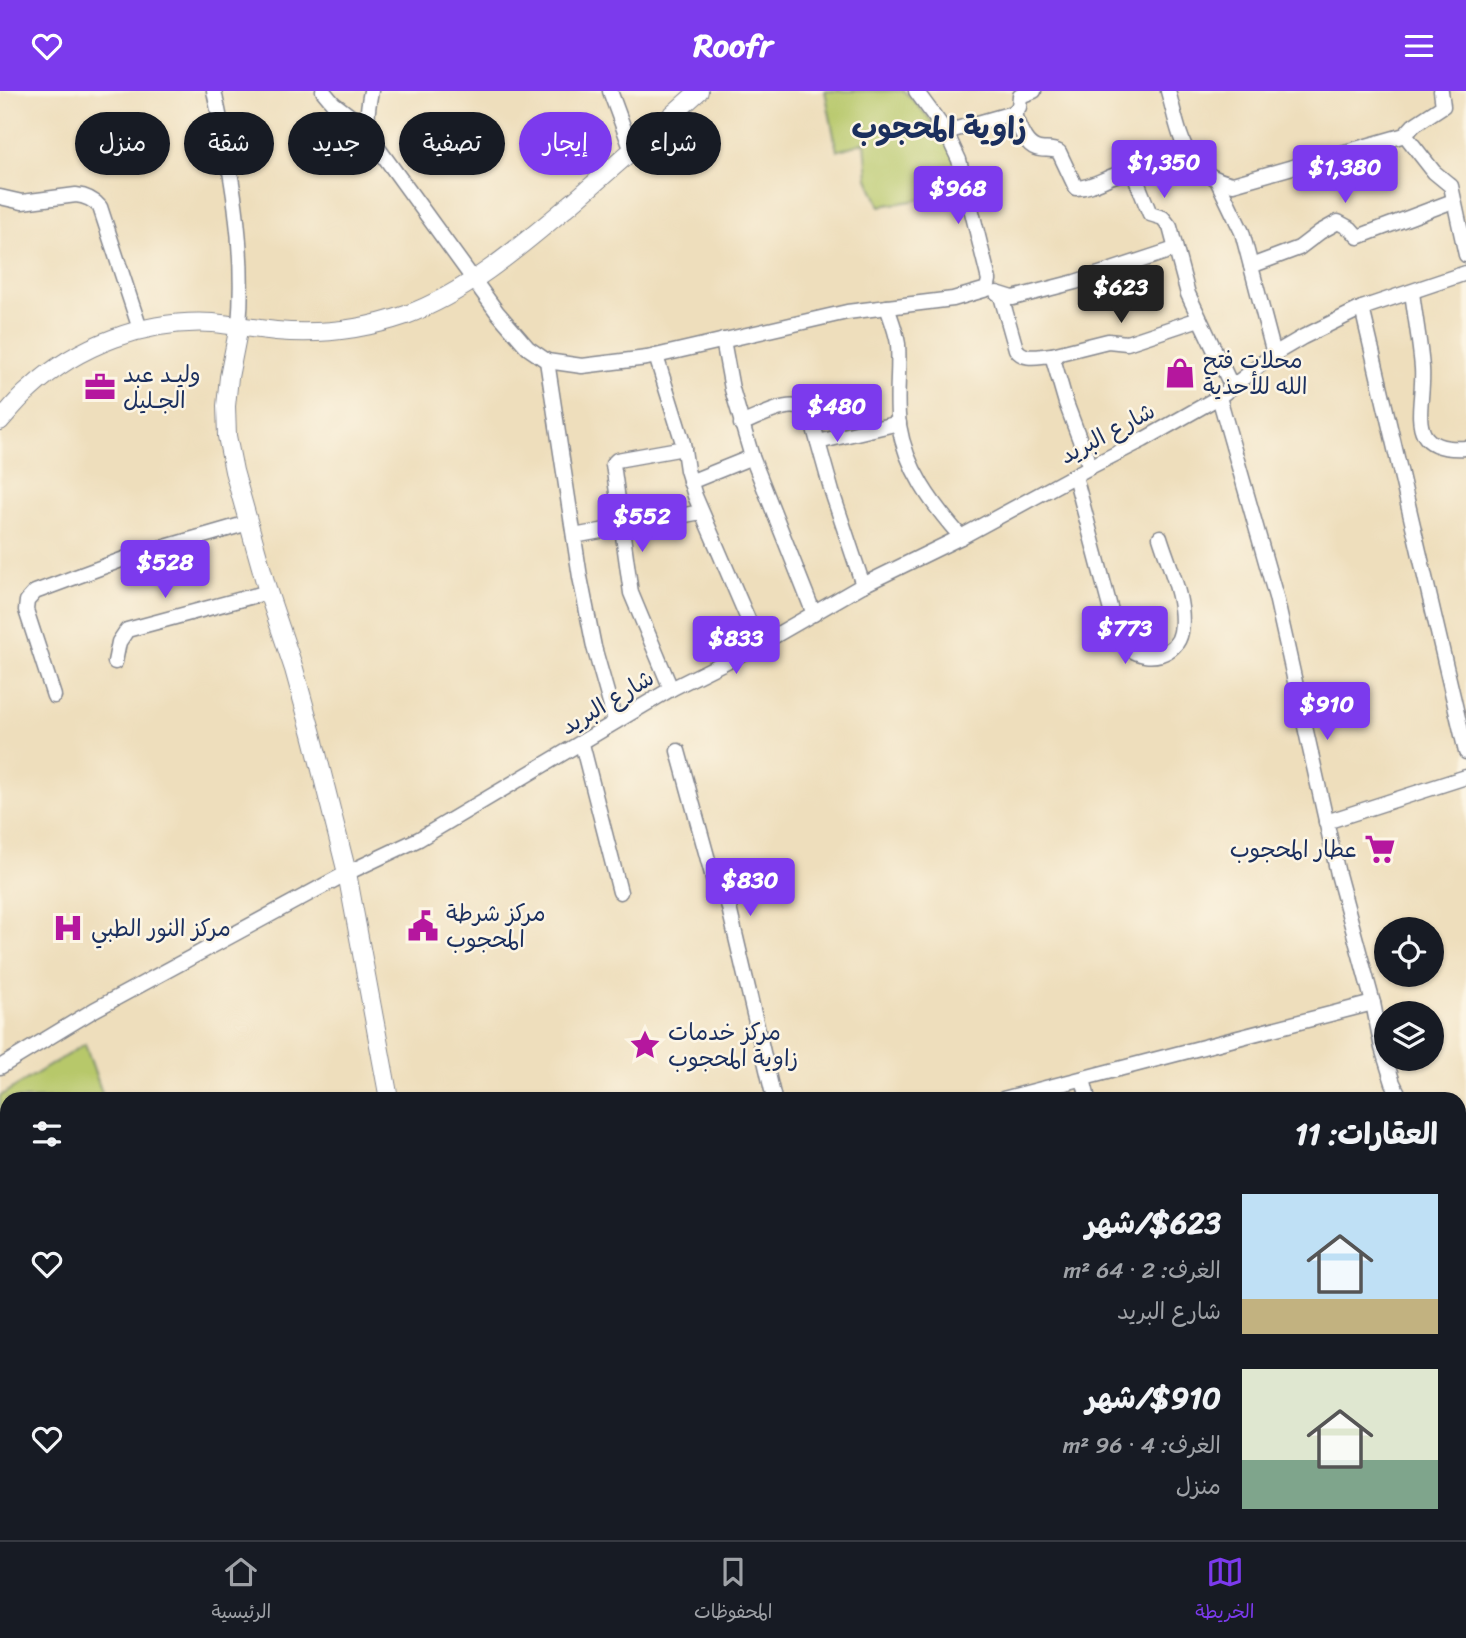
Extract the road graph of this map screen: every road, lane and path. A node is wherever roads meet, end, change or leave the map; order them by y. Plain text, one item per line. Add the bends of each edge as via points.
1 (214, 91) edge
2 (323, 91) edge
3 (371, 91) edge
4 (610, 91) edge
5 (699, 91) edge
6 (916, 91) edge
7 (1034, 91) edge
8 (1168, 91) edge
9 (1441, 91) edge
10 (345, 112) edge
11 (367, 112) edge
12 (676, 112) edge
13 (1013, 113) junction
14 (946, 132) junction
15 (626, 135) edge
16 (1405, 135) junction
17 (626, 156) edge
18 (385, 158) edge
19 (1217, 180) junction
20 (0, 197) edge
21 (1453, 201) junction
22 (1175, 249) junction
23 (1466, 255) edge
24 (1251, 266) junction
25 (1466, 274) edge
26 (473, 281) junction
27 (987, 289) junction
28 (1412, 292) junction
29 (1001, 296) junction
30 (887, 307) junction
31 (1362, 308) junction
32 (1199, 319) junction
33 (239, 326) junction
34 (140, 329) junction
35 (723, 340) junction
36 (1274, 354) junction
37 (1052, 355) junction
38 (656, 356) junction
39 (547, 361) junction
40 (1232, 387) junction
41 (1219, 397) junction
42 (0, 421) edge
43 (899, 423) junction
44 (741, 424) junction
45 (818, 442) junction
46 (684, 448) junction
47 (1466, 448) edge
48 (752, 457) junction
49 (1090, 467) junction
50 (1076, 476) junction
51 (690, 482) junction
52 (702, 512) junction
53 (248, 523) junction
54 (621, 526) junction
55 (574, 536) junction
56 (961, 537) junction
57 (1160, 537) dead end
58 (863, 585) junction
59 (268, 592) junction
60 (814, 614) junction
61 (759, 645) junction
62 (115, 662) dead end
63 (671, 689) junction
64 (54, 696) dead end
65 (615, 721) junction
66 (582, 744) junction
67 (678, 751) dead end
68 (1466, 752) edge
69 (1466, 777) edge
70 (1326, 822) junction
71 (346, 873) junction
72 (620, 892) dead end
73 (1373, 1003) junction
74 (0, 1067) edge
75 (1083, 1079) junction
76 (388, 1092) edge
77 (772, 1092) edge
78 (1031, 1092) edge
79 (1086, 1092) edge
80 (1398, 1092) edge

1 - 33 street via 240,244
2 - 10 street
3 - 11 street
4 - 15 street
5 - 12 street
6 - 14 street
7 - 13 street via 1020,96
8 - 19 street via 1184,147 1195,164
9 - 16 street via 1443,106
13 - 14 street
13 - 22 street via 1026,141 1038,149 1059,152 1076,188 1133,172 1148,210 1167,222
14 - 27 street via 959,160 989,280
16 - 19 street via 1239,183
16 - 21 street via 1451,186
17 - 26 street
18 - 26 street
19 - 24 street via 1242,232
20 - 34 street via 22,202 84,195 96,202
21 - 23 street
21 - 24 street via 1358,237 1338,222 1299,248
22 - 29 street via 1075,282 1013,298
22 - 32 street
24 - 36 street
25 - 28 street, شارع البريد
26 - 33 street via 407,315 362,326 307,332
26 - 39 street via 519,339
27 - 29 street
27 - 30 street via 953,299
28 - 31 street, شارع البريد
28 - 47 street via 1422,367 1420,424 1438,445
29 - 37 street via 1020,355
30 - 35 street
30 - 43 street via 898,346
31 - 36 street, شارع البريد
31 - 68 street
32 - 37 street via 1127,343 1108,341
32 - 40 street
33 - 34 street via 187,323
33 - 53 street via 229,377 227,436
34 - 42 street via 61,364
35 - 38 street
35 - 44 street
36 - 40 street, شارع البريد
37 - 49 street
38 - 39 street via 582,366
38 - 46 street
39 - 55 street
40 - 41 street, شارع البريد
41 - 49 street, شارع البريد
41 - 70 street via 1276,597
43 - 45 street
43 - 56 street via 912,470
44 - 45 street via 796,405 810,414
44 - 48 street
45 - 58 street
46 - 51 street
46 - 54 street via 614,462
48 - 51 street
48 - 60 street
49 - 50 street, شارع البريد
50 - 56 street, شارع البريد
50 - 57 street via 1115,626 1125,645 1147,655 1168,652 1181,633 1180,602
51 - 52 street
52 - 54 street
52 - 61 street
53 - 59 street
53 - 64 street via 124,559 35,592 26,610
54 - 55 street
54 - 63 street via 631,593
55 - 65 street via 594,647
56 - 58 street, شارع البريد
58 - 60 street, شارع البريد
59 - 62 street via 127,630
59 - 71 street via 301,695
60 - 61 street, شارع البريد
61 - 63 street, شارع البريد
63 - 65 street, شارع البريد
65 - 66 street, شارع البريد
66 - 71 street, شارع البريد via 419,839
66 - 72 street
67 - 77 street via 714,883 726,895
69 - 70 street
70 - 73 street
71 - 74 street, شارع البريد via 94,1010
71 - 76 street
73 - 75 street
73 - 80 street
75 - 78 street
75 - 79 street

